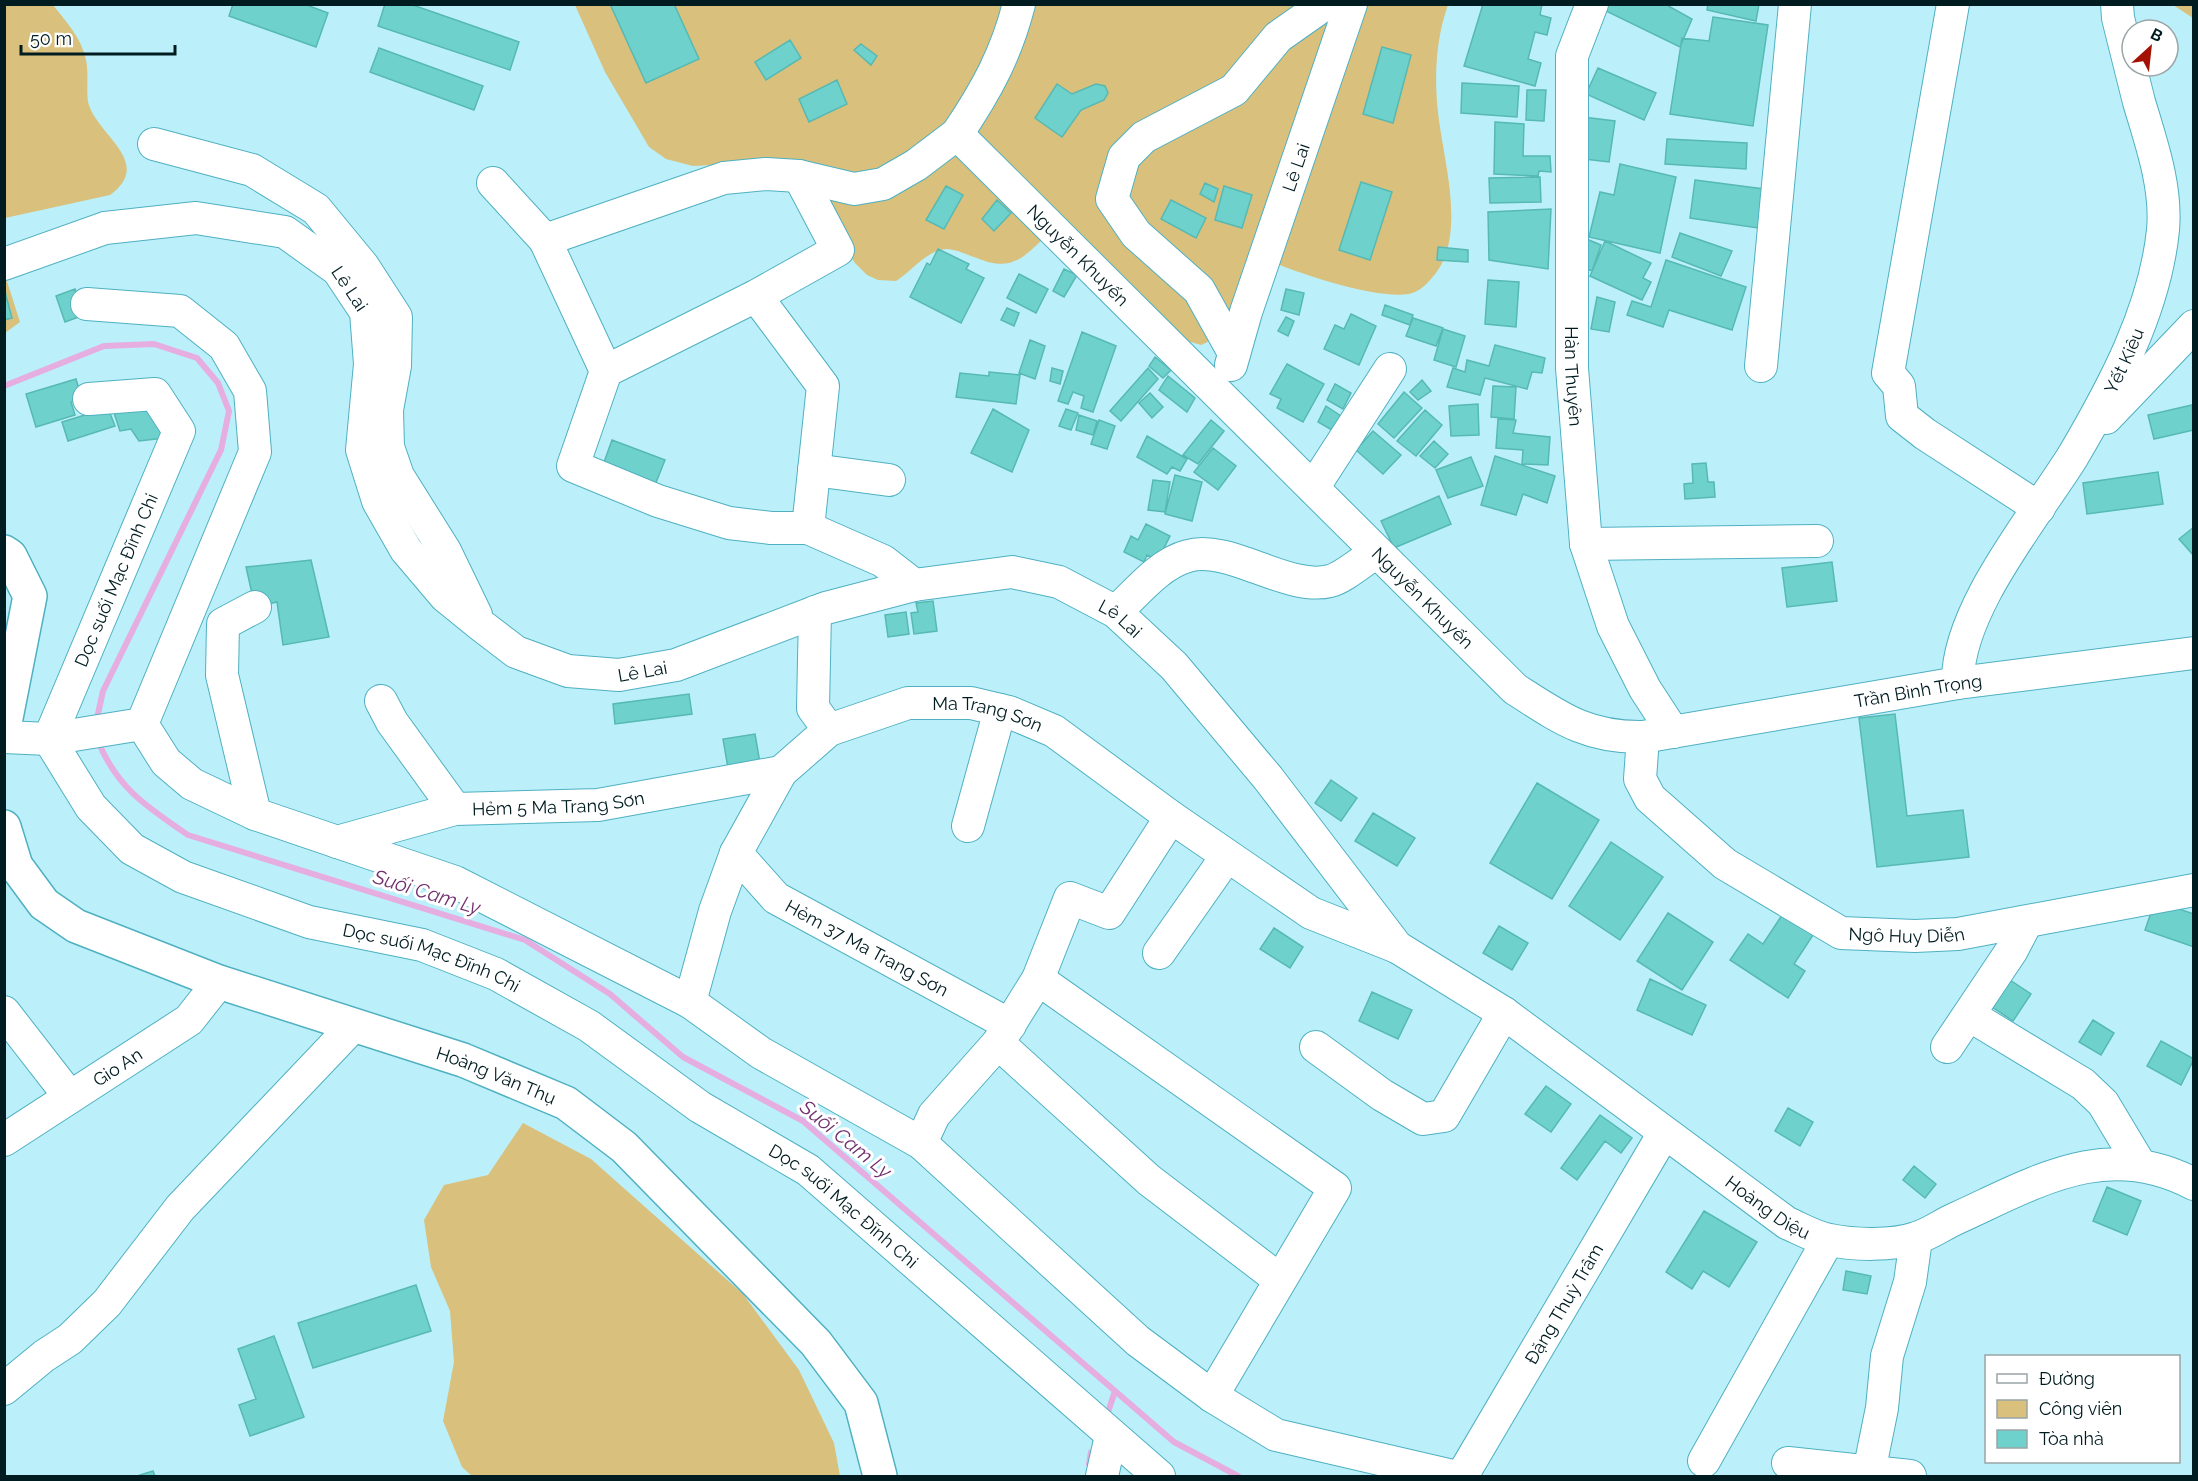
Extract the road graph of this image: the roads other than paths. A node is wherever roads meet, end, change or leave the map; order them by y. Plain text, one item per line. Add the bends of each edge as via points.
1 (1019, 4) edge
2 (1325, 4) edge
3 (1351, 4) edge
4 (1592, 4) edge
5 (1795, 4) edge
6 (1953, 4) edge
7 (2117, 4) edge
8 (957, 134) junction
9 (154, 144) dead end
10 (799, 176) junction
11 (493, 183) dead end
12 (545, 240) junction
13 (4, 264) edge
14 (756, 296) junction
15 (87, 304) dead end
16 (2193, 326) edge
17 (1234, 353) junction
18 (1761, 366) dead end
19 (1390, 369) dead end
20 (606, 371) junction
21 (1222, 398) junction
22 (88, 399) dead end
23 (2073, 454) junction
24 (814, 470) junction
25 (889, 480) dead end
26 (1313, 488) junction
27 (2039, 508) junction
28 (808, 528) junction
29 (1817, 541) dead end
30 (1586, 544) junction
31 (4, 552) edge
32 (1377, 552) junction
33 (914, 585) junction
34 (255, 607) dead end
35 (815, 612) junction
36 (1116, 612) junction
37 (482, 626) junction
38 (2193, 652) edge
39 (1958, 683) junction
40 (381, 701) dead end
41 (1000, 710) junction
42 (142, 724) junction
43 (4, 728) edge
44 (829, 730) junction
45 (1673, 732) junction
46 (4, 737) edge
47 (1643, 737) junction
48 (50, 739) junction
49 (781, 772) junction
50 (455, 809) junction
51 (255, 814) junction
52 (1171, 817) junction
53 (968, 826) dead end
54 (4, 827) edge
55 (337, 842) junction
56 (736, 854) junction
57 (1227, 856) junction
58 (2193, 890) edge
59 (2026, 923) junction
60 (1397, 947) junction
61 (1159, 953) dead end
62 (1038, 979) junction
63 (219, 982) junction
64 (690, 1002) junction
65 (4, 1012) edge
66 (1504, 1013) junction
67 (1969, 1014) junction
68 (353, 1026) junction
69 (1004, 1034) junction
70 (1316, 1047) dead end
71 (1947, 1047) dead end
72 (70, 1097) junction
73 (1664, 1133) junction
74 (4, 1140) edge
75 (921, 1143) junction
76 (2139, 1163) junction
77 (2193, 1184) edge
78 (1916, 1239) junction
79 (1828, 1240) junction
80 (1280, 1280) junction
81 (4, 1389) edge
82 (1212, 1396) junction
83 (1111, 1436) junction
84 (1704, 1461) dead end
85 (1788, 1463) dead end
86 (1869, 1472) junction
87 (880, 1476) edge
88 (1102, 1476) edge
89 (1159, 1476) edge
90 (1454, 1476) edge
91 (1462, 1476) edge
92 (1910, 1476) edge

1 - 8 street via 1010,39 989,86
2 - 17 street via 1278,37 1234,90 1144,137 1124,157 1112,199 1136,234 1199,290
3 - 17 street, Lê Lai
4 - 30 street, Hàn Thuyên via 1572,56 1572,368
5 - 18 street
6 - 27 street via 1888,373 1899,386 1902,416
7 - 23 street, Yết Kiêu via 2158,166 2163,227 2157,270 2124,362
8 - 10 street via 883,184 854,189
8 - 21 street, Nguyễn Khuyến
9 - 37 street via 252,170 316,209 363,267 396,317 395,366 387,410 388,447 398,476 445,551
10 - 12 street via 724,178
10 - 14 street via 838,250
11 - 12 street
12 - 20 street
13 - 37 street, Lê Lai via 105,228 196,218 285,232 338,270 366,312 370,364 362,450 378,501 406,550 445,596
14 - 20 street
14 - 24 street via 823,386
15 - 42 street via 180,311 224,346 250,391 255,452
16 - 23 street
17 - 21 street, Lê Lai
19 - 26 street
20 - 28 street via 573,466 658,501 729,523
21 - 26 street, Nguyễn Khuyến
22 - 48 street, Dọc suối Mạc Đĩnh Chi via 155,394 179,431
23 - 27 street, Yết Kiêu
24 - 25 street
24 - 28 street
26 - 32 street, Nguyễn Khuyến
27 - 39 street, Yết Kiêu via 1970,624 1958,662
28 - 33 street via 883,561
29 - 30 street
30 - 45 street, Hàn Thuyên via 1612,626
31 - 43 main road via 10,556 30,596
32 - 36 street via 1330,581 1291,579 1205,554 1188,556 1161,571
32 - 47 street, Nguyễn Khuyến via 1515,689 1569,724 1613,738
33 - 35 street, Lê Lai
33 - 36 street, Lê Lai via 1012,572 1059,582
34 - 51 street via 223,624 222,675
35 - 37 street, Lê Lai via 675,665 619,675 568,671 516,652
35 - 44 street via 813,708
36 - 60 street, Lê Lai via 1174,666 1261,769
38 - 39 street, Trần Bình Trọng
39 - 45 street, Trần Bình Trọng
40 - 50 street
41 - 44 street, Ma Trang Sơn via 971,703 908,703
41 - 52 street, Ma Trang Sơn via 1054,731
41 - 53 street
42 - 48 street
42 - 51 street via 166,762 192,784
44 - 49 street, Ma Trang Sơn
45 - 47 street, Trần Bình Trọng
46 - 48 street
47 - 59 street, Ngô Huy Diễn via 1640,778 1650,798 1725,864 1841,933 1925,936
48 - 83 street, Dọc suối Mạc Đĩnh Chi via 91,807 132,849 183,877 309,922 422,945 496,974 590,1026 700,1107 808,1170
49 - 50 street, Hẻm 5 Ma Trang Sơn via 598,805
49 - 56 street, Ma Trang Sơn
50 - 55 street, Hẻm 5 Ma Trang Sơn
51 - 55 street
52 - 57 street, Ma Trang Sơn
52 - 62 street via 1109,914 1070,898
54 - 63 main road, Hoàng Văn Thụ via 16,866 44,904 76,926
55 - 64 street via 455,882
56 - 64 street, Ma Trang Sơn via 715,911
56 - 69 street, Hẻm 37 Ma Trang Sơn via 776,898
57 - 60 street, Ma Trang Sơn via 1311,912
57 - 61 street
58 - 59 street, Ngô Huy Diễn
59 - 67 street
60 - 66 street, Hoàng Diệu
62 - 69 street
62 - 80 street via 1335,1188
63 - 68 main road, Hoàng Văn Thụ
63 - 72 street, Gio An via 189,1020
64 - 75 street via 760,1053
65 - 72 street
66 - 70 street via 1444,1116 1423,1119
66 - 73 street, Hoàng Diệu
67 - 71 street
67 - 76 street via 2083,1084 2103,1103
68 - 81 street via 180,1208 107,1303 70,1339
68 - 87 main road, Hoàng Văn Thụ via 463,1060 566,1103 624,1147 816,1343 861,1403
69 - 75 street via 934,1115
69 - 80 street, Hẻm 37 Ma Trang Sơn via 1149,1180
72 - 74 street, Gio An
73 - 79 street, Hoàng Diệu via 1787,1223
73 - 91 street, Đặng Thuỳ Trâm
75 - 82 street via 1138,1341
76 - 77 street, Hoàng Diệu via 2172,1172
76 - 78 street, Hoàng Diệu via 2080,1167 2023,1188
78 - 79 street, Hoàng Diệu via 1868,1244
78 - 86 street via 1910,1282 1887,1356 1882,1408
79 - 84 street
80 - 82 street
82 - 90 street via 1276,1435
83 - 88 street
83 - 89 street, Dọc suối Mạc Đĩnh Chi
85 - 86 street
86 - 92 street

